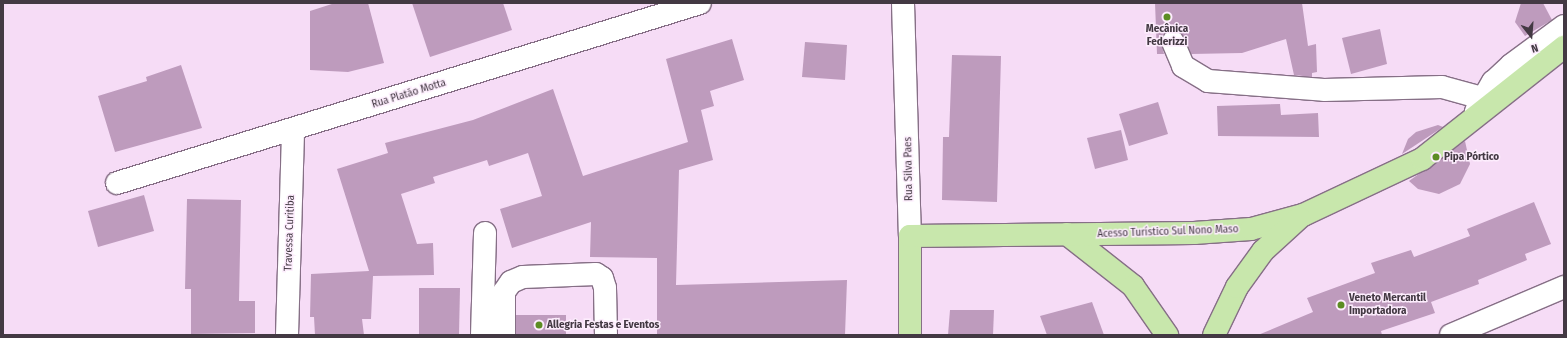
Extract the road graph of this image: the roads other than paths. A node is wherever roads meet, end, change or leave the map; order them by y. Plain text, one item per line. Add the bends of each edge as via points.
1 (700, 3) edge
2 (902, 3) edge
3 (1564, 26) edge
4 (1173, 42) dead end
5 (1564, 47) edge
6 (1482, 98) junction
7 (1469, 125) junction
8 (293, 130) junction
9 (117, 183) dead end
10 (1303, 215) junction
11 (485, 233) dead end
12 (1067, 234) junction
13 (910, 236) junction
14 (1564, 287) edge
15 (287, 335) edge
16 (482, 335) edge
17 (504, 335) edge
18 (606, 335) edge
19 (910, 335) edge
20 (1167, 335) edge
21 (1214, 335) edge
22 (1451, 335) edge

1 - 8 street, Rua Platão Motta
2 - 13 street, Rua Silva Paes
3 - 6 street via 1511,65
4 - 6 street via 1183,66 1208,81 1324,90 1442,87
5 - 7 main road, Acesso Turístico Sul Nono Maso
6 - 7 street
7 - 10 main road, Acesso Turístico Sul Nono Maso via 1422,159
8 - 9 street, Rua Platão Motta
8 - 15 street, Travessa Curitiba
10 - 12 main road, Acesso Turístico Sul Nono Maso via 1251,229
10 - 21 main road via 1263,251 1237,287
11 - 16 street
12 - 13 main road, Acesso Turístico Sul Nono Maso
12 - 20 main road via 1133,286
13 - 19 main road, Rua Silva Paes
14 - 22 street
17 - 18 street via 504,292 511,282 523,277 596,274 602,278 605,288

